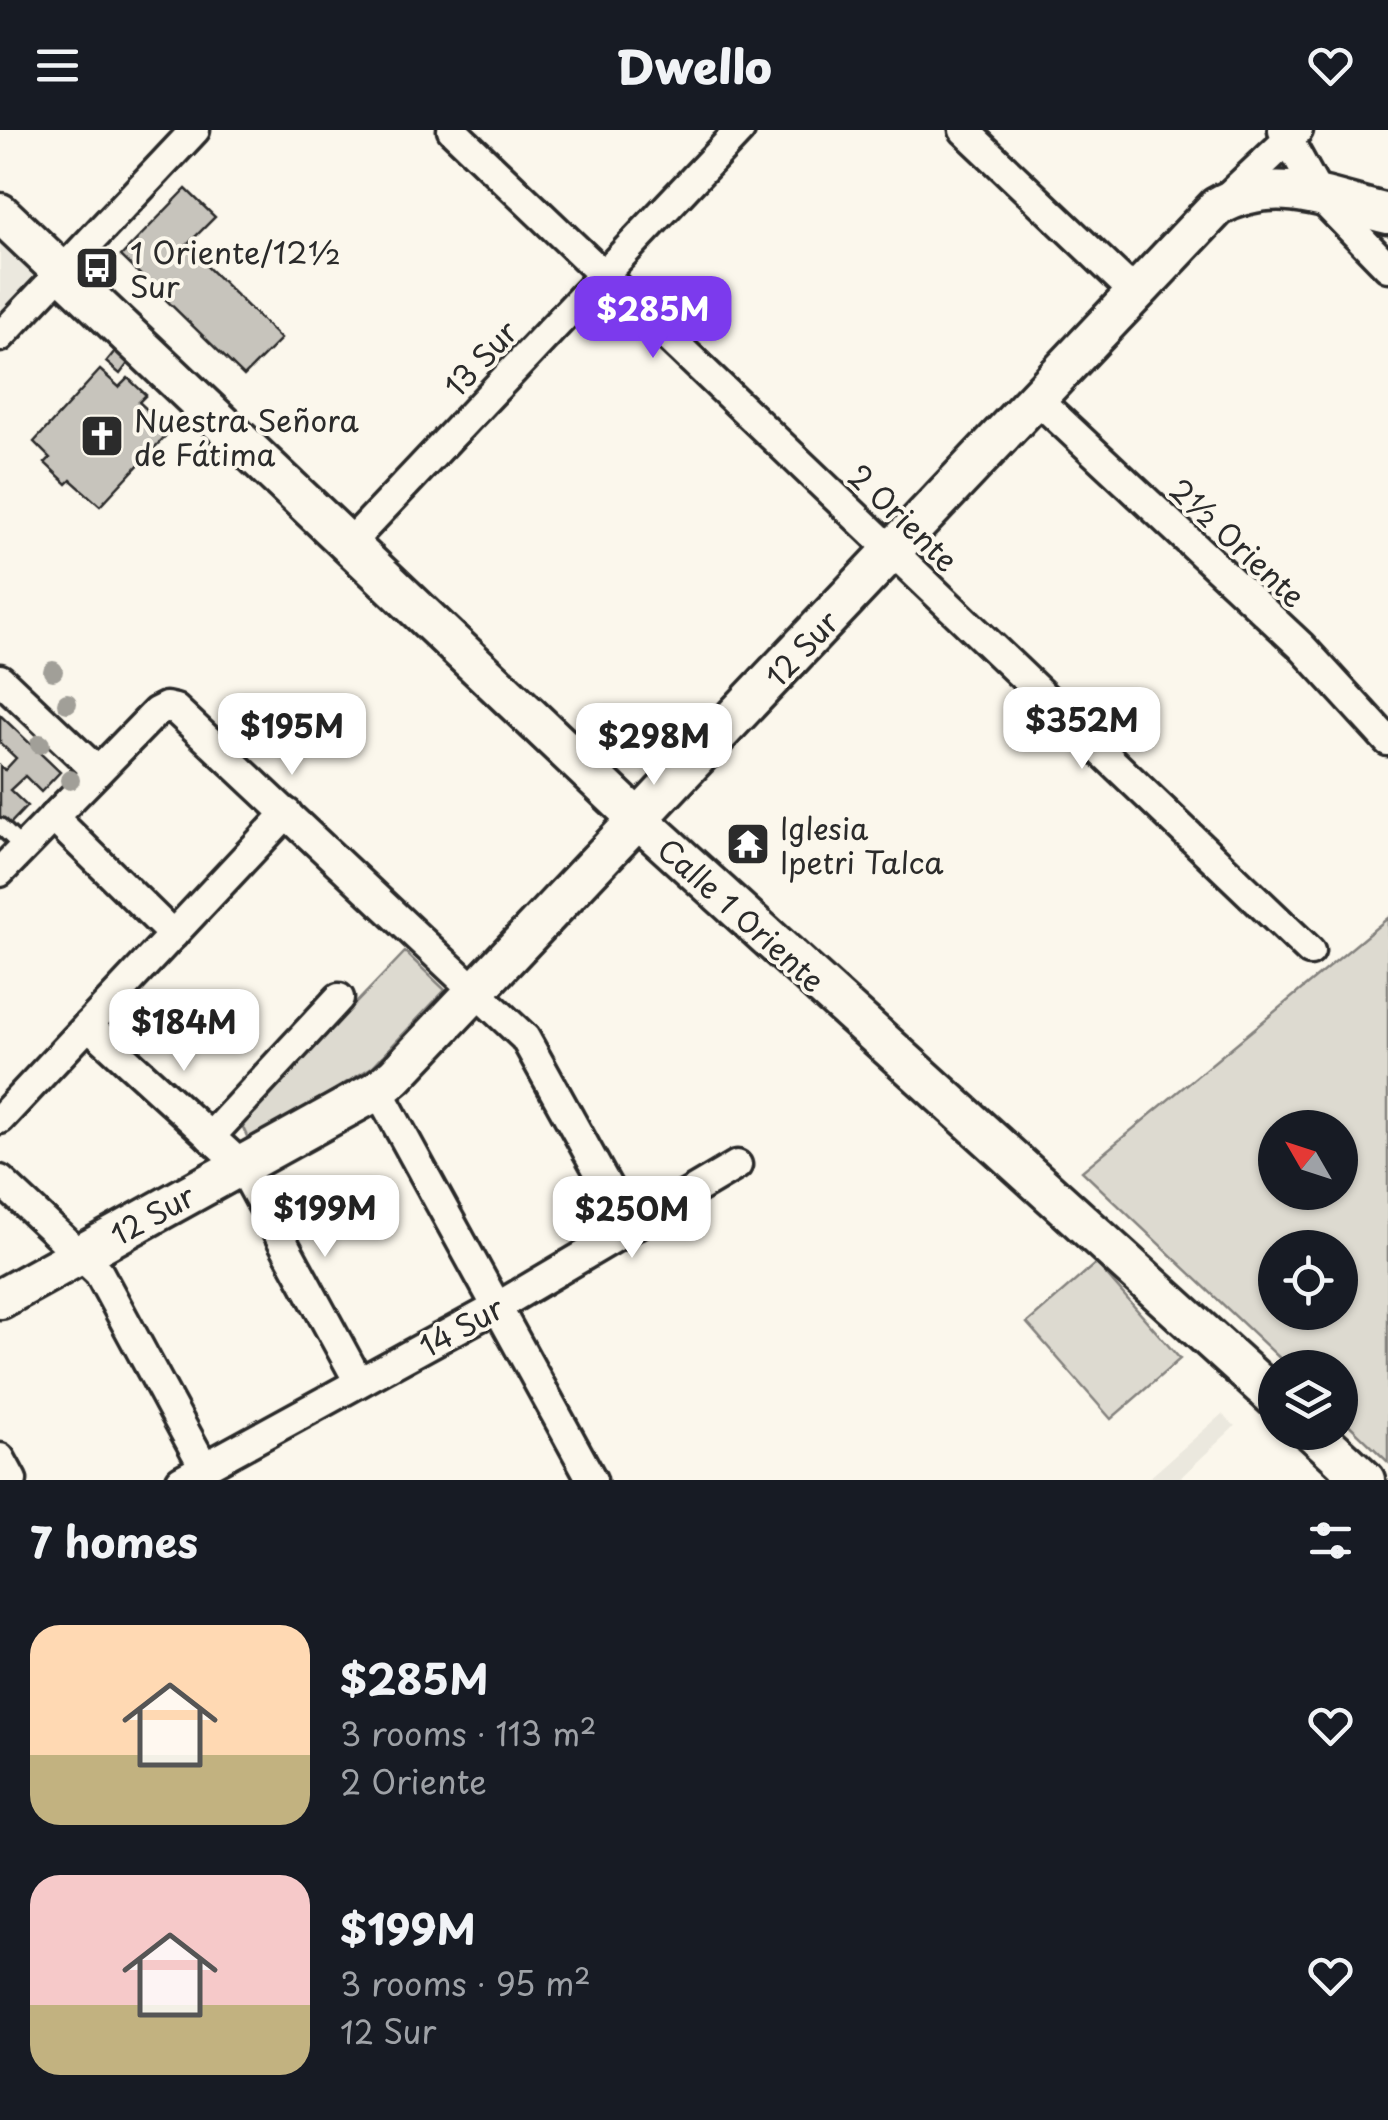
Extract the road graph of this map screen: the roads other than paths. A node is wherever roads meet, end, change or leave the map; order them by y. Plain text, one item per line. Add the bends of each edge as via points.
1 (194, 130) edge
2 (452, 130) edge
3 (740, 130) edge
4 (964, 130) edge
5 (1290, 133) edge
6 (1320, 198) junction
7 (1217, 207) junction
8 (0, 213) edge
9 (1388, 214) edge
10 (1388, 267) edge
11 (61, 270) junction
12 (604, 275) junction
13 (1135, 294) junction
14 (0, 337) edge
15 (1036, 398) junction
16 (350, 543) junction
17 (893, 551) junction
18 (0, 679) edge
19 (1388, 740) edge
20 (97, 771) junction
21 (286, 813) junction
22 (53, 817) junction
23 (639, 820) junction
24 (0, 826) edge
25 (23, 848) junction
26 (0, 872) edge
27 (173, 935) junction
28 (1310, 951) dead end
29 (476, 992) junction
30 (339, 998) dead end
31 (88, 1025) junction
32 (378, 1090) junction
33 (0, 1119) edge
34 (210, 1137) junction
35 (241, 1165) junction
36 (737, 1165) dead end
37 (1, 1182) edge
38 (630, 1228) junction
39 (79, 1256) junction
40 (0, 1298) edge
41 (497, 1307) junction
42 (359, 1382) junction
43 (1258, 1383) edge
44 (1332, 1450) edge
45 (0, 1458) edge
46 (193, 1474) edge
47 (12, 1480) edge
48 (592, 1480) edge
49 (1365, 1480) edge

1 - 11 street
2 - 12 street, 2 Oriente
3 - 12 street, 13 Sur
4 - 13 street
5 - 6 street
5 - 7 street
6 - 7 street, 12 Sur via 1262,190
6 - 9 street
6 - 10 street
7 - 13 street, 12 Sur
8 - 11 street, Calle 1 Oriente
11 - 14 street
11 - 16 street, Calle 1 Oriente
12 - 16 street, 13 Sur
12 - 17 street, 2 Oriente
13 - 15 street, 12 Sur
15 - 17 street, 12 Sur
15 - 19 street, 2½ Oriente via 1301,646
16 - 23 street, Calle 1 Oriente
17 - 23 street, 12 Sur
17 - 28 street, 2 Oriente
18 - 20 street
20 - 21 street via 156,712 175,709
20 - 22 street
21 - 27 street
21 - 29 street
22 - 25 street
22 - 27 street
23 - 29 street, 12 Sur
23 - 43 street, Calle 1 Oriente
24 - 25 lane
25 - 26 street
27 - 31 street
29 - 32 street, 12 Sur
29 - 38 street via 525,1038
30 - 34 street
31 - 33 street
31 - 34 street
32 - 35 street, 12 Sur
32 - 41 street
34 - 35 street
35 - 39 street, 12 Sur
35 - 42 street
36 - 38 street, 14 Sur
37 - 39 street
38 - 41 street, 14 Sur
39 - 40 street, 12 Sur
39 - 46 street via 98,1273
41 - 42 street, 14 Sur
41 - 48 street
42 - 46 street, 14 Sur
44 - 49 street
45 - 47 street

